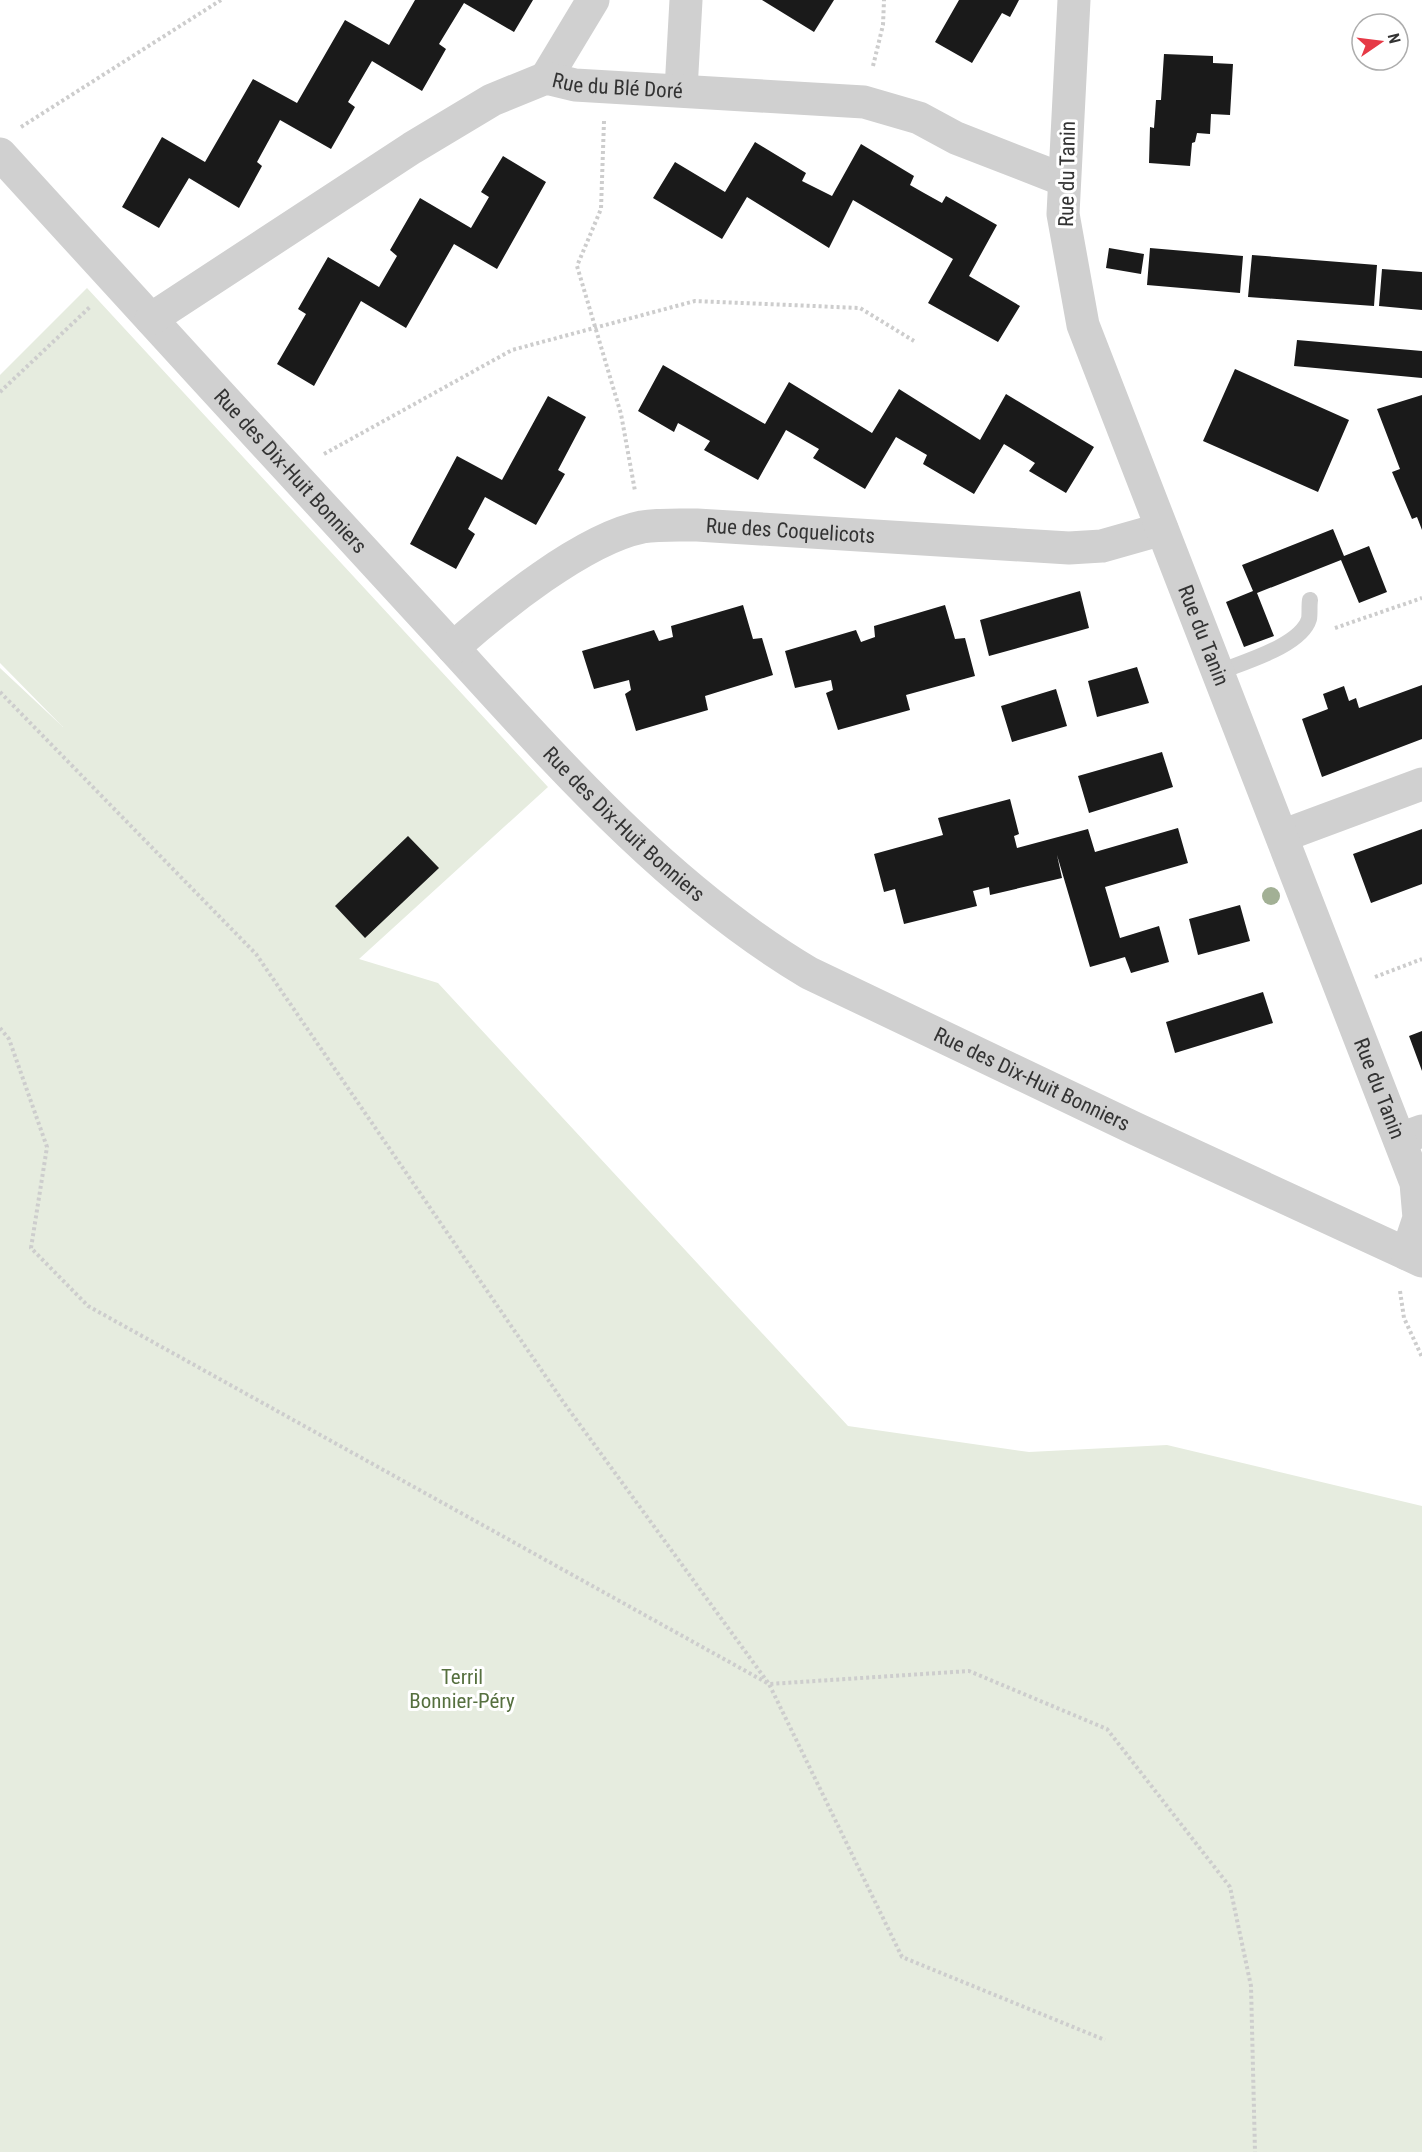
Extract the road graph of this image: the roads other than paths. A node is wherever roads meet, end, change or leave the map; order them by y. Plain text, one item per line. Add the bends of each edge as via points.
1 (593, 0) edge
2 (686, 0) edge
3 (1074, 0) edge
4 (546, 78) junction
5 (681, 90) junction
6 (0, 154) edge
7 (1064, 180) junction
8 (152, 319) junction
9 (1162, 529) junction
10 (1310, 600) dead end
11 (453, 648) junction
12 (1219, 672) junction
13 (1422, 784) edge
14 (1282, 836) junction
15 (1411, 1135) edge
16 (1413, 1257) edge

1 - 4 street
2 - 5 street
3 - 7 street, Rue du Tanin
4 - 5 street, Rue du Blé Doré via 575,85
4 - 8 street, Rue du Blé Doré via 492,100 412,148
5 - 7 street, Rue du Blé Doré via 864,102 919,118 956,138
6 - 8 street, Rue des Dix-Huit Bonniers
7 - 9 street, Rue du Tanin via 1063,214 1083,325
8 - 11 street, Rue des Dix-Huit Bonniers
9 - 11 street, Rue des Coquelicots via 1102,546 1069,548 697,525 641,528 589,549 474,629
9 - 12 street, Rue du Tanin
10 - 12 lane via 1309,620 1299,635 1281,647
11 - 16 street, Rue des Dix-Huit Bonniers via 571,776 690,889 784,958 1136,1130
12 - 14 street, Rue du Tanin
13 - 14 street
14 - 15 street, Rue du Tanin via 1342,988
15 - 16 street, Rue du Tanin via 1419,1218

